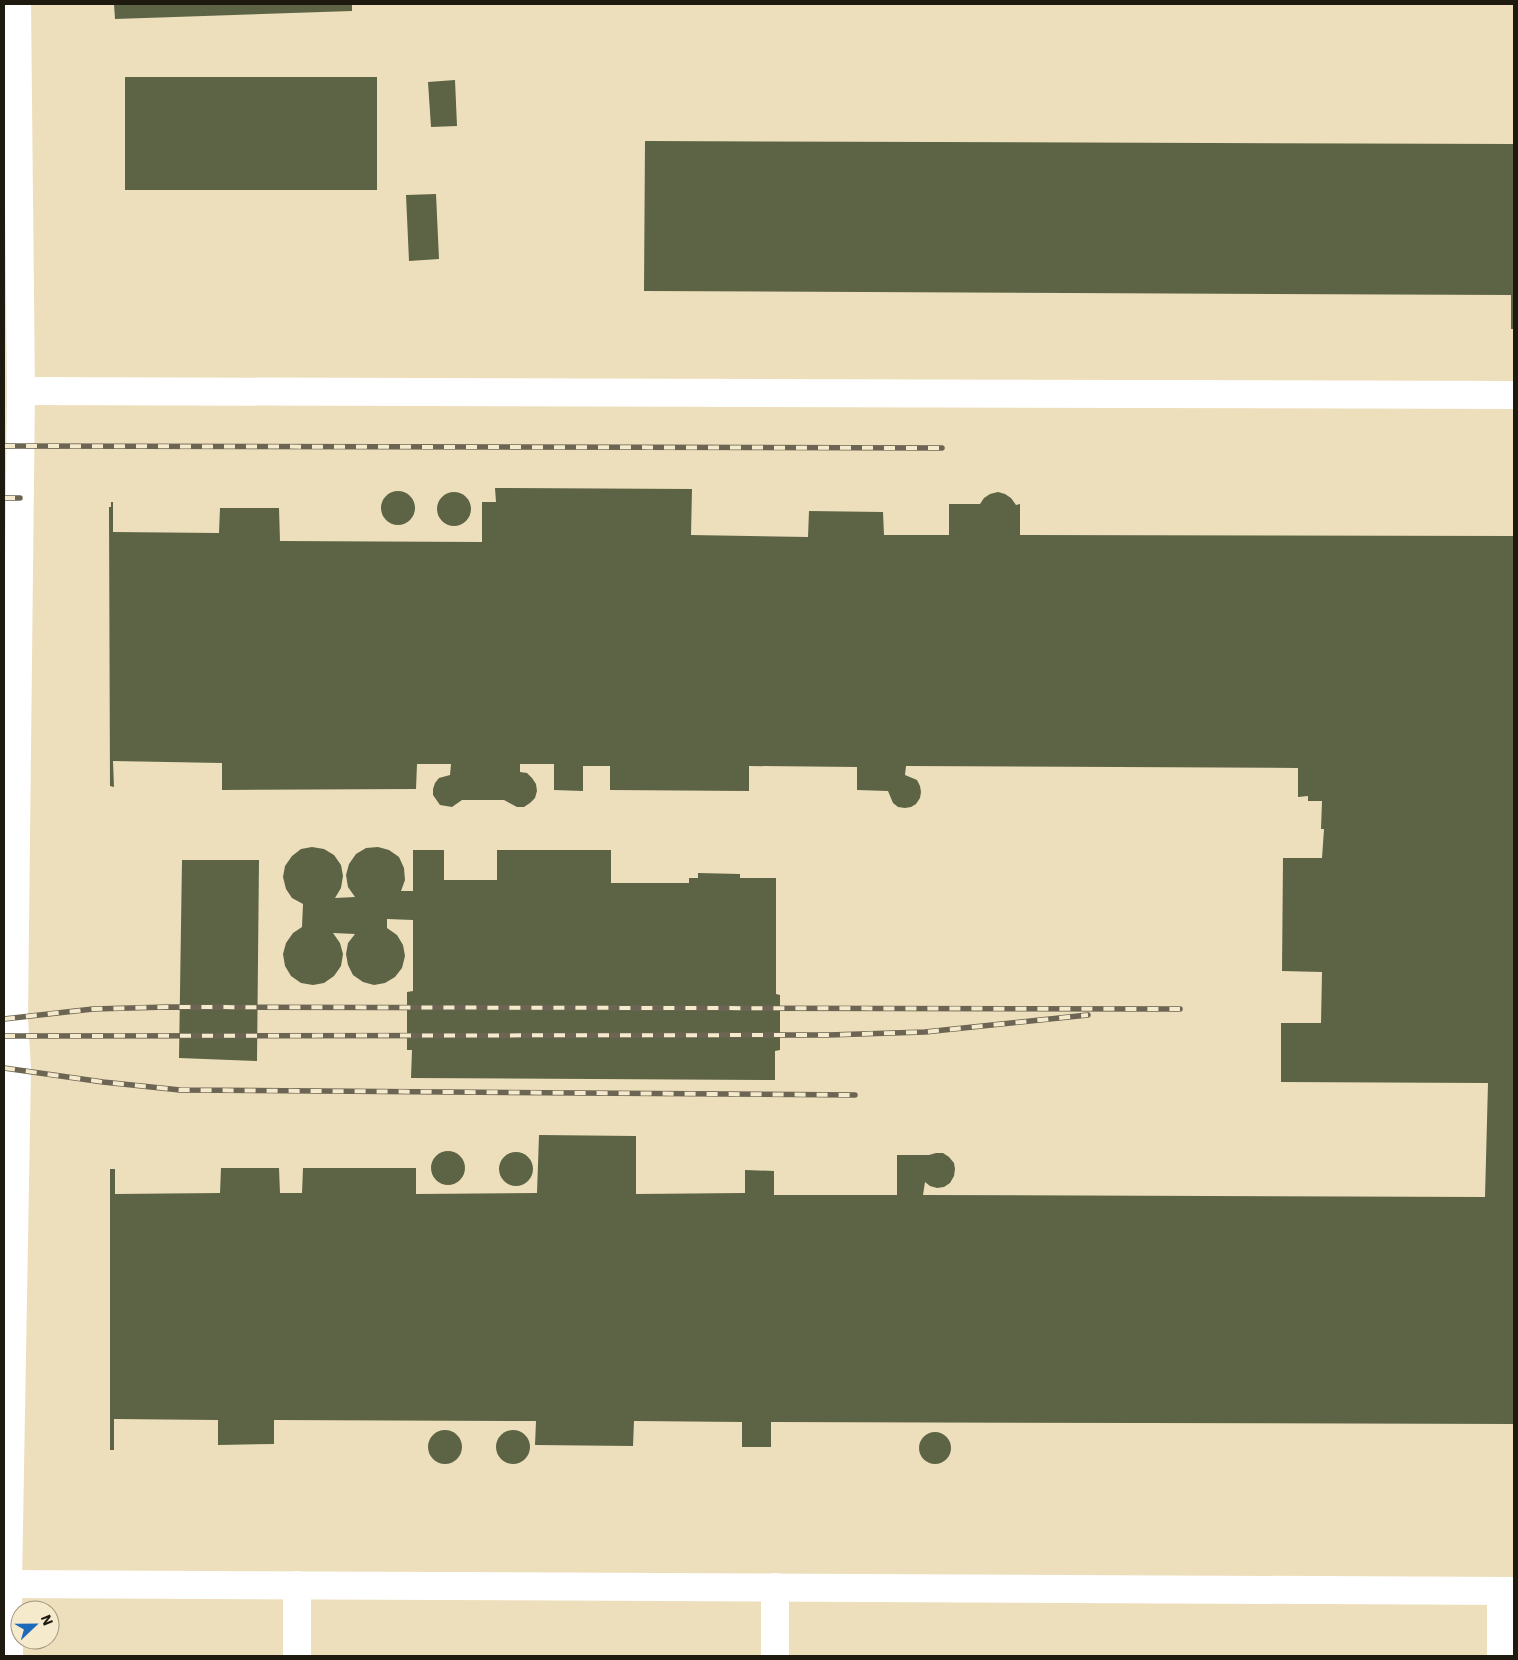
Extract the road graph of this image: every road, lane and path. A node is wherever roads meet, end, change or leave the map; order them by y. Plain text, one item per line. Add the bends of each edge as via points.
1 (16, 4) edge
2 (21, 391) junction
3 (1514, 395) edge
4 (6, 1584) edge
5 (297, 1585) junction
6 (775, 1587) junction
7 (1507, 1591) edge
8 (9, 1656) edge
9 (297, 1656) edge
10 (775, 1656) edge
11 (1501, 1656) edge

1 - 2 lane
2 - 3 lane
2 - 4 lane via 14,1018 17,1069
4 - 5 lane
4 - 8 lane
5 - 6 lane
5 - 9 lane
6 - 7 lane
6 - 10 lane
7 - 11 lane

